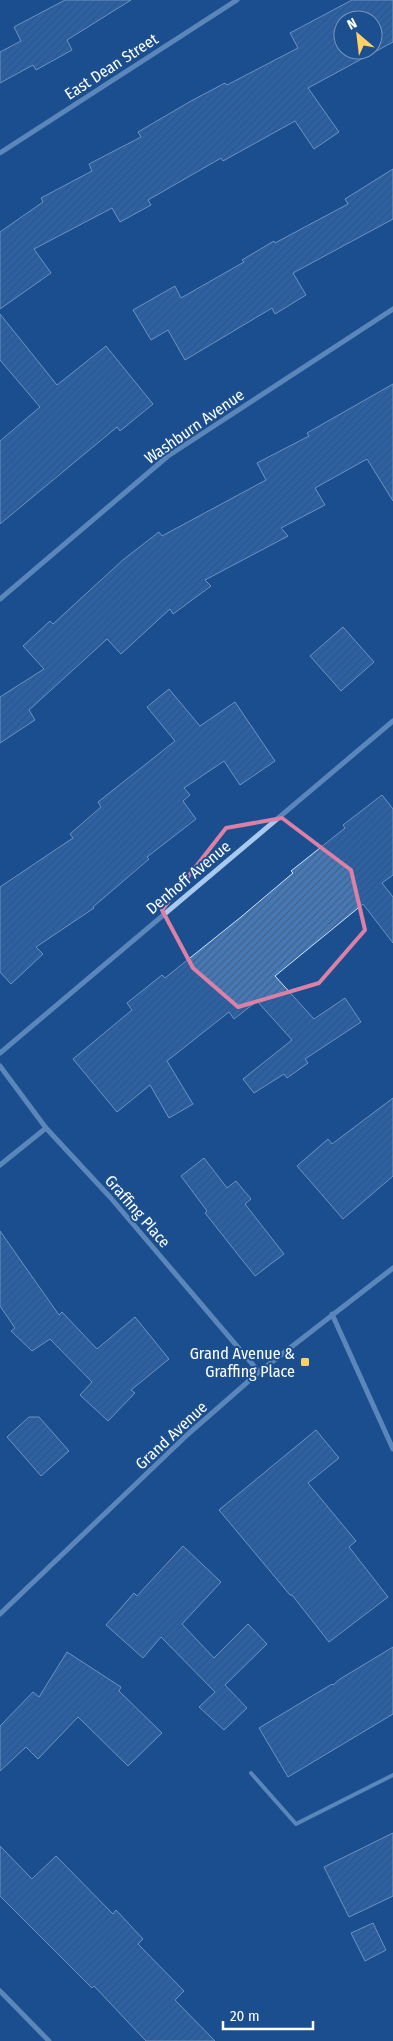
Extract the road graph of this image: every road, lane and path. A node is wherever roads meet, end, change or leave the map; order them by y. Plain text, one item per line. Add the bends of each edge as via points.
1 (236, 0) edge
2 (0, 153) edge
3 (393, 309) edge
4 (0, 599) edge
5 (393, 721) edge
6 (0, 1053) edge
7 (0, 1066) edge
8 (46, 1128) junction
9 (0, 1165) edge
10 (393, 1268) edge
11 (332, 1314) junction
12 (258, 1372) junction
13 (393, 1449) edge
14 (0, 1614) edge
15 (251, 1773) dead end
16 (393, 1775) edge
17 (0, 1991) edge
18 (49, 2041) edge

1 - 2 street, East Dean Street
3 - 4 street, Washburn Avenue via 168,456
5 - 6 street, Denhoff Avenue
7 - 8 street, Graffing Place
8 - 9 street
8 - 12 street, Graffing Place via 110,1197
10 - 11 street, Grand Avenue
11 - 12 street, Grand Avenue
11 - 13 street
12 - 14 street, Grand Avenue via 187,1435
15 - 16 lane via 296,1824
17 - 18 street

